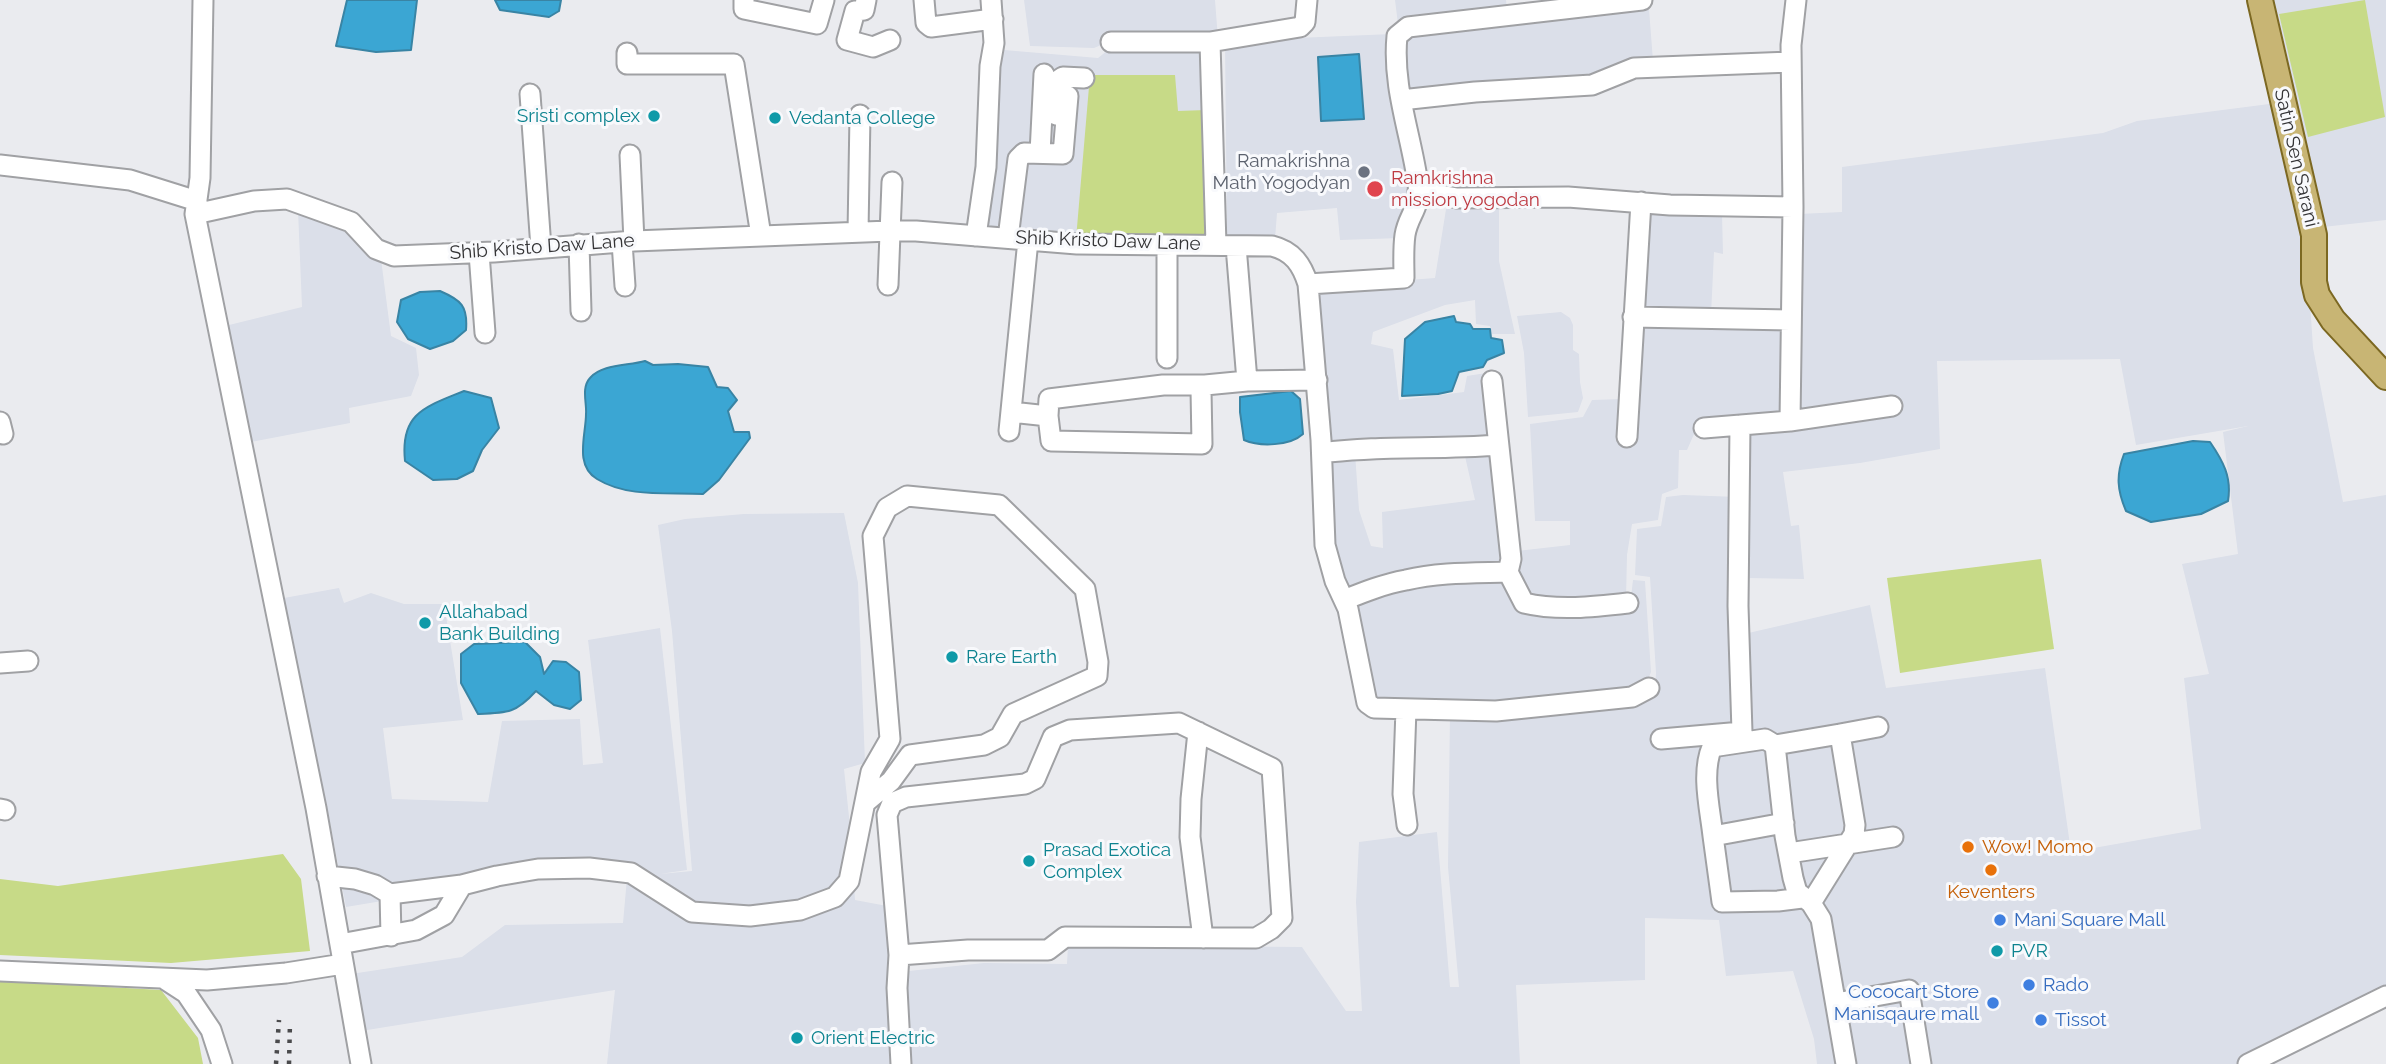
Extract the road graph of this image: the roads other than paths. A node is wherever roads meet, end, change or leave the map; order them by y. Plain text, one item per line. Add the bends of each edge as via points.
1 (203, 0) edge
2 (744, 0) edge
3 (824, 0) edge
4 (866, 0) edge
5 (924, 0) edge
6 (1307, 0) edge
7 (1642, 0) edge
8 (1796, 0) edge
9 (2260, 0) edge
10 (992, 10) edge
11 (890, 40) dead end
12 (1111, 41) dead end
13 (1210, 42) junction
14 (627, 53) dead end
15 (1791, 62) junction
16 (1044, 74) dead end
17 (1084, 78) dead end
18 (530, 94) dead end
19 (1068, 96) dead end
20 (1401, 100) junction
21 (860, 115) dead end
22 (1047, 154) junction
23 (630, 155) dead end
24 (0, 164) edge
25 (892, 182) dead end
26 (1418, 191) junction
27 (1642, 202) junction
28 (1793, 207) junction
29 (196, 208) junction
30 (890, 231) junction
31 (858, 232) junction
32 (761, 236) junction
33 (976, 236) junction
34 (1008, 238) junction
35 (1028, 240) junction
36 (628, 242) junction
37 (579, 244) junction
38 (1167, 245) junction
39 (1226, 245) junction
40 (541, 248) junction
41 (479, 253) junction
42 (1308, 284) junction
43 (888, 285) dead end
44 (625, 286) dead end
45 (582, 311) dead end
46 (1633, 317) junction
47 (1790, 320) junction
48 (485, 332) dead end
49 (1167, 358) dead end
50 (2386, 377) edge
51 (1317, 380) junction
52 (1492, 380) dead end
53 (1247, 381) junction
54 (1205, 385) junction
55 (1892, 406) dead end
56 (1048, 416) junction
57 (1790, 421) junction
58 (1740, 425) junction
59 (1704, 428) dead end
60 (1628, 437) dead end
61 (1497, 445) junction
62 (1322, 453) junction
63 (1508, 572) junction
64 (1344, 600) junction
65 (1628, 603) dead end
66 (28, 660) dead end
67 (0, 663) edge
68 (1649, 688) dead end
69 (1405, 709) junction
70 (1878, 727) dead end
71 (1198, 732) junction
72 (1840, 734) junction
73 (890, 739) junction
74 (1661, 739) dead end
75 (1775, 746) junction
76 (910, 755) junction
77 (866, 802) junction
78 (1784, 823) junction
79 (1407, 825) dead end
80 (1713, 836) junction
81 (1893, 836) dead end
82 (1850, 843) junction
83 (1788, 853) junction
84 (327, 876) junction
85 (462, 885) junction
86 (390, 894) junction
87 (1806, 900) junction
88 (391, 936) junction
89 (1203, 938) junction
90 (340, 944) junction
91 (899, 955) junction
92 (344, 964) junction
93 (0, 971) edge
94 (164, 979) junction
95 (2386, 996) edge
96 (1836, 1003) junction
97 (222, 1064) edge
98 (361, 1064) edge
99 (901, 1064) edge
100 (1846, 1064) edge
101 (1921, 1064) edge
102 (2248, 1064) edge

1 - 29 street
2 - 3 street via 744,9 817,24
4 - 11 street via 864,10 855,11 847,40 873,47
5 - 10 street via 926,23 931,27
6 - 13 street via 1305,22 1300,27
7 - 20 street via 1408,27 1397,36
8 - 15 street
9 - 50 main road, Satin Sen Sarani via 2314,235 2317,295 2333,320
10 - 33 street via 986,167
12 - 13 street
13 - 39 street
14 - 32 street via 627,65 734,64
15 - 20 street via 1633,68 1592,85
15 - 28 street
16 - 22 street
17 - 22 street via 1063,77 1058,82
18 - 40 street
19 - 22 street via 1065,150
20 - 26 street
21 - 31 street
22 - 34 street via 1024,153 1018,159
23 - 36 street
24 - 29 street via 130,180
25 - 30 street
26 - 27 street via 1457,198
26 - 42 street via 1405,235 1404,278
27 - 28 street
27 - 46 street
28 - 47 street
29 - 41 street, Shib Kristo Daw Lane via 287,199 351,222 376,248 394,256
29 - 84 street
30 - 31 street, Shib Kristo Daw Lane
30 - 33 street, Shib Kristo Daw Lane
30 - 43 street
31 - 32 street, Shib Kristo Daw Lane
32 - 36 street, Shib Kristo Daw Lane
33 - 34 street, Shib Kristo Daw Lane
34 - 35 street, Shib Kristo Daw Lane
35 - 38 street, Shib Kristo Daw Lane
35 - 56 street via 1010,422
36 - 37 street, Shib Kristo Daw Lane
36 - 44 street
37 - 40 street, Shib Kristo Daw Lane
37 - 45 street
38 - 39 street, Shib Kristo Daw Lane
38 - 49 street
39 - 42 street, Shib Kristo Daw Lane via 1286,249 1303,268
39 - 53 street
40 - 41 street, Shib Kristo Daw Lane
41 - 48 street
42 - 51 street, Shib Kristo Daw Lane
46 - 47 street
46 - 60 street
47 - 57 street
51 - 53 street
51 - 62 street, Shib Kristo Daw Lane
52 - 61 street
53 - 54 street
54 - 56 street via 1163,385 1049,399
54 - 56 street via 1201,390 1202,444 1051,441
55 - 57 street
57 - 58 street
58 - 59 street
58 - 74 street via 1742,732
61 - 62 street
61 - 63 street via 1511,559
62 - 64 street, Shib Kristo Daw Lane via 1325,545
63 - 64 street via 1408,579
63 - 65 street via 1524,603 1583,608
64 - 69 street, Shib Kristo Daw Lane via 1367,703 1374,708
66 - 67 street
68 - 69 street, Shib Kristo Daw Lane via 1632,697 1496,711
69 - 79 street
70 - 72 street
71 - 89 street via 1190,837
71 - 89 street via 1272,768 1282,918 1256,938
71 - 91 street via 1179,723 1070,730 1054,737 1035,779 1025,784 906,797 892,803 887,815
72 - 75 street
72 - 82 street via 1855,825
73 - 76 street
73 - 76 street via 873,536 887,508 907,496 999,505 1085,589 1097,676 1013,714 1000,737 984,745
73 - 77 street via 871,772
75 - 78 street
75 - 80 street via 1765,739 1712,747 1708,797
76 - 77 street via 891,781
77 - 85 street via 849,881 835,897 800,910 750,916 692,912 631,873 589,868 538,869
78 - 80 street
78 - 83 street
80 - 87 street via 1722,902
81 - 82 street
82 - 83 street
82 - 87 street
83 - 87 street via 1797,892
84 - 86 street via 365,882
84 - 90 street
85 - 86 street
85 - 88 street via 444,915 416,930
86 - 88 street
87 - 96 street via 1821,919
88 - 90 street
89 - 91 street via 1065,937 1048,950
90 - 92 street
91 - 99 street
92 - 94 street via 207,980
92 - 98 street
93 - 94 street
94 - 97 street via 186,993 211,1030
95 - 102 street
96 - 100 street
96 - 101 street via 1915,985

